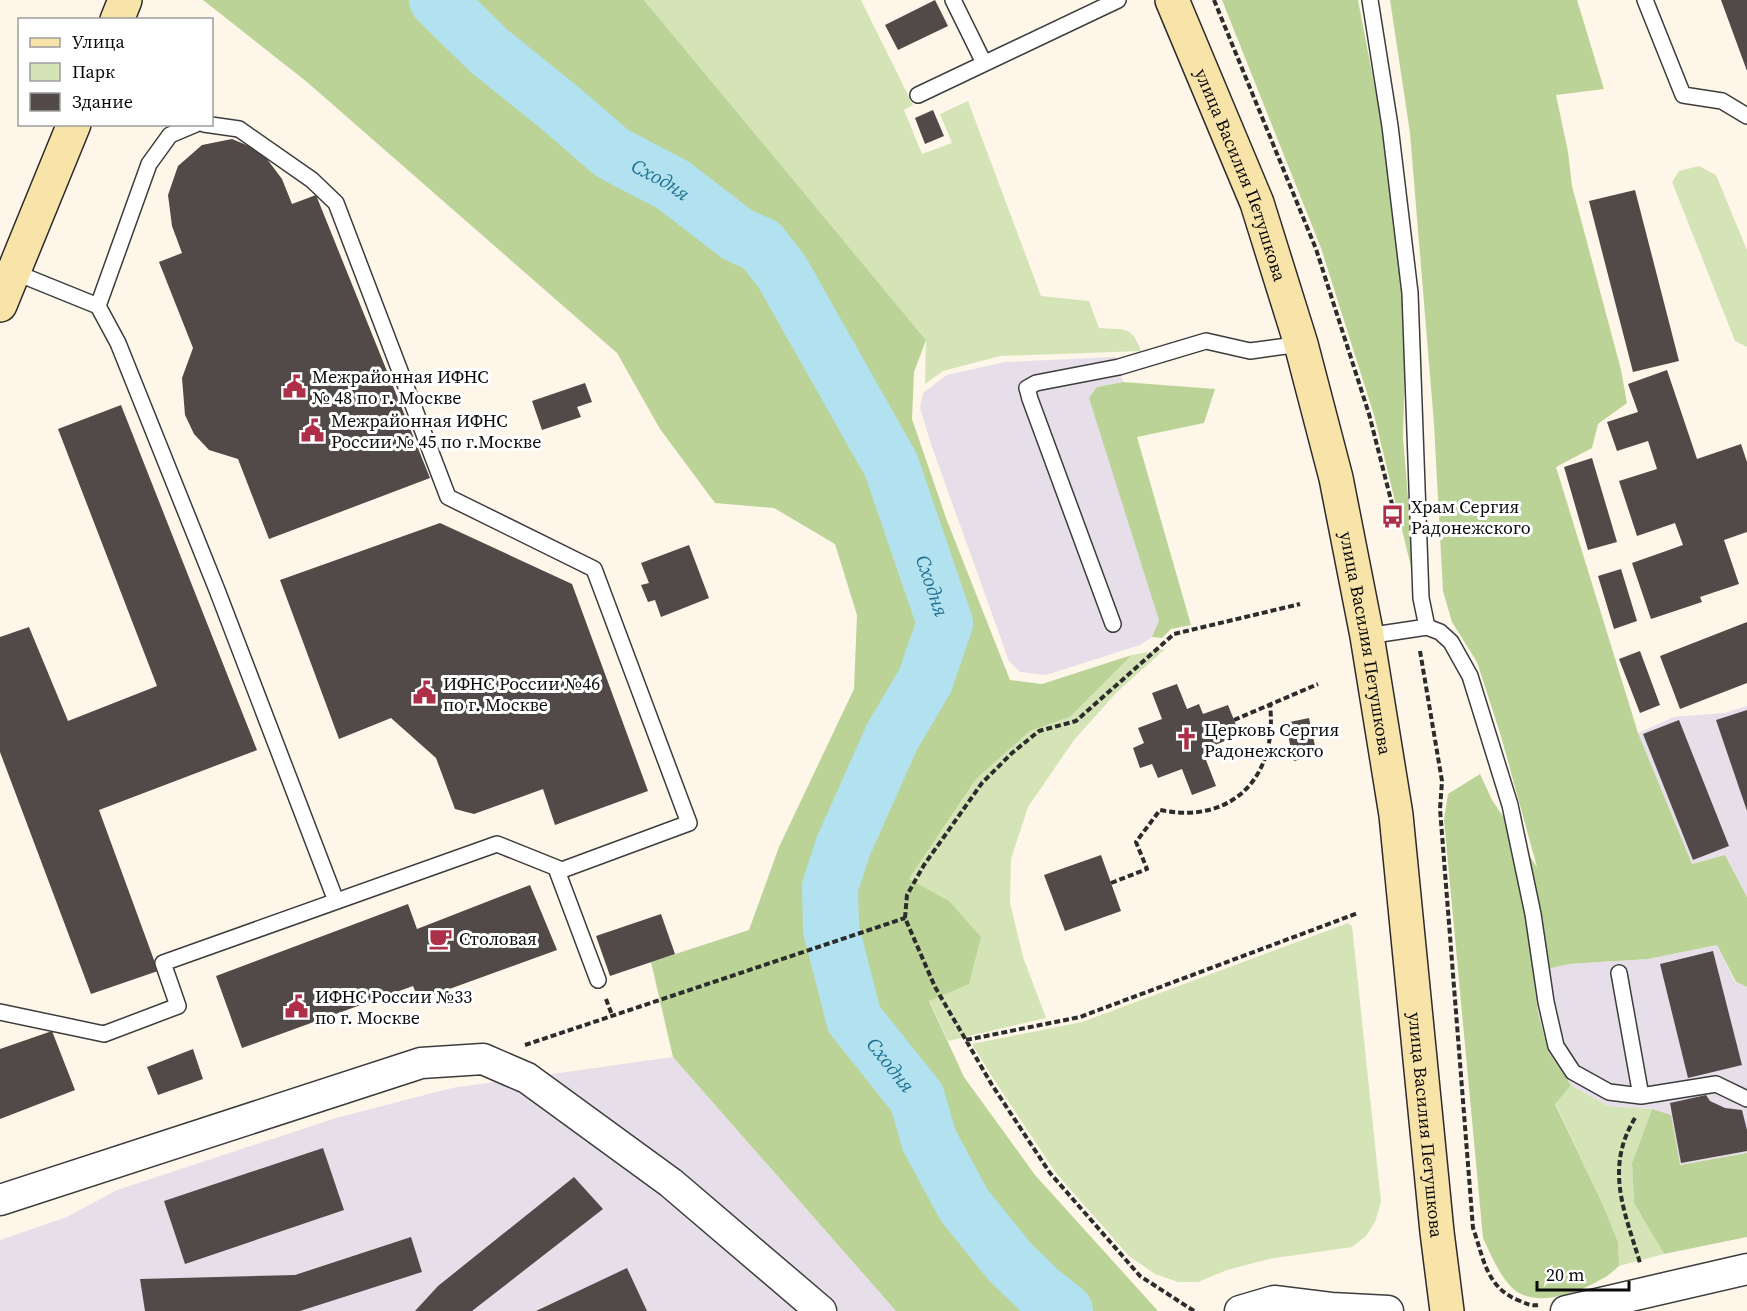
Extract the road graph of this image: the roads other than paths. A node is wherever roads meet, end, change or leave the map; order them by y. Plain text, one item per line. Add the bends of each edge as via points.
1 (125, 0) edge
2 (953, 0) edge
3 (1118, 0) edge
4 (1172, 0) edge
5 (1370, 0) edge
6 (1645, 0) edge
7 (118, 18) edge
8 (984, 63) junction
9 (918, 95) dead end
10 (1747, 116) edge
11 (213, 125) edge
12 (73, 126) edge
13 (191, 126) edge
14 (14, 272) junction
15 (0, 304) edge
16 (98, 306) junction
17 (1301, 344) junction
18 (1113, 624) dead end
19 (1422, 628) junction
20 (1366, 636) junction
21 (556, 868) junction
22 (336, 901) junction
23 (1619, 973) dead end
24 (598, 980) dead end
25 (0, 1011) edge
26 (1648, 1095) junction
27 (1747, 1099) edge
28 (0, 1200) edge
29 (1747, 1269) edge
30 (1554, 1308) edge
31 (821, 1311) edge
32 (1240, 1311) edge
33 (1388, 1311) edge
34 (1448, 1311) edge

1 - 7 main road
2 - 8 lane
3 - 8 lane
4 - 17 main road, улица Василия Петушкова via 1257,202
5 - 19 lane via 1410,293
6 - 10 lane via 1683,95 1722,101
8 - 9 lane
11 - 21 lane via 239,129 312,180 336,203 448,497 594,569 689,823 562,870
12 - 14 main road
13 - 16 lane via 170,135 149,164
14 - 15 main road
14 - 16 lane
16 - 22 lane via 118,343 217,590
17 - 18 lane via 1250,351 1206,341 1028,388
17 - 20 main road, улица Василия Петушкова via 1336,478
19 - 20 lane
19 - 26 lane via 1440,632 1451,642 1470,676 1510,805 1556,1047 1573,1072 1609,1092
20 - 34 main road, улица Василия Петушкова via 1396,815
21 - 22 lane via 497,844
21 - 24 lane
22 - 25 lane via 163,963 178,1006 104,1034
23 - 26 lane
26 - 27 lane via 1716,1084
28 - 31 street via 421,1063 483,1059 527,1078 671,1183
29 - 30 street
32 - 33 street via 1274,1301

